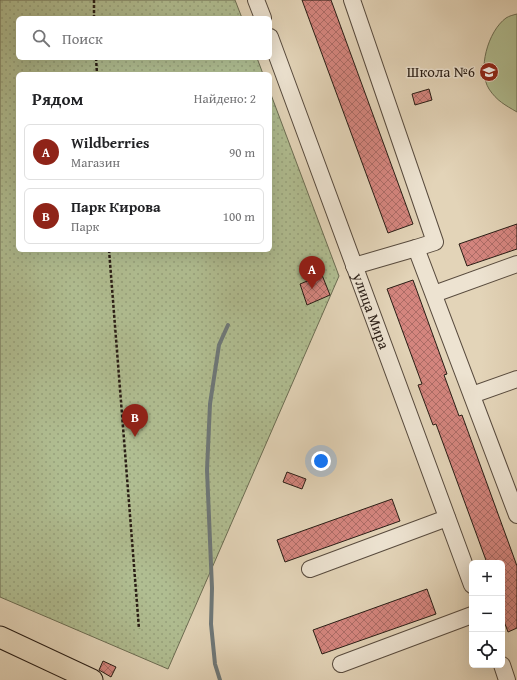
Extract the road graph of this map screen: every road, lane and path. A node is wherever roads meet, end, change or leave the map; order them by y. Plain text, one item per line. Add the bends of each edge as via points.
1 (94, 0) edge
2 (256, 0) edge
3 (352, 0) edge
4 (94, 16) edge
5 (262, 16) edge
6 (272, 43) edge
7 (96, 60) edge
8 (97, 72) edge
9 (416, 248) junction
10 (109, 252) edge
11 (517, 264) edge
12 (354, 266) junction
13 (434, 294) junction
14 (517, 379) edge
15 (472, 395) junction
16 (517, 515) edge
17 (447, 518) junction
18 (310, 569) dead end
19 (469, 577) edge
20 (469, 616) edge
21 (139, 629) dead end
22 (0, 637) edge
23 (341, 664) dead end
24 (503, 668) edge
25 (92, 680) edge
26 (507, 680) edge

1 - 4 path
2 - 5 street
3 - 9 street via 435,242
6 - 12 street, улица Мира
7 - 8 path
9 - 12 street
9 - 13 street
10 - 21 path
11 - 13 street
12 - 17 street, улица Мира
13 - 15 street
14 - 15 street
15 - 16 street
17 - 18 street
17 - 19 street, улица Мира
20 - 23 street
22 - 25 main road
24 - 26 street

